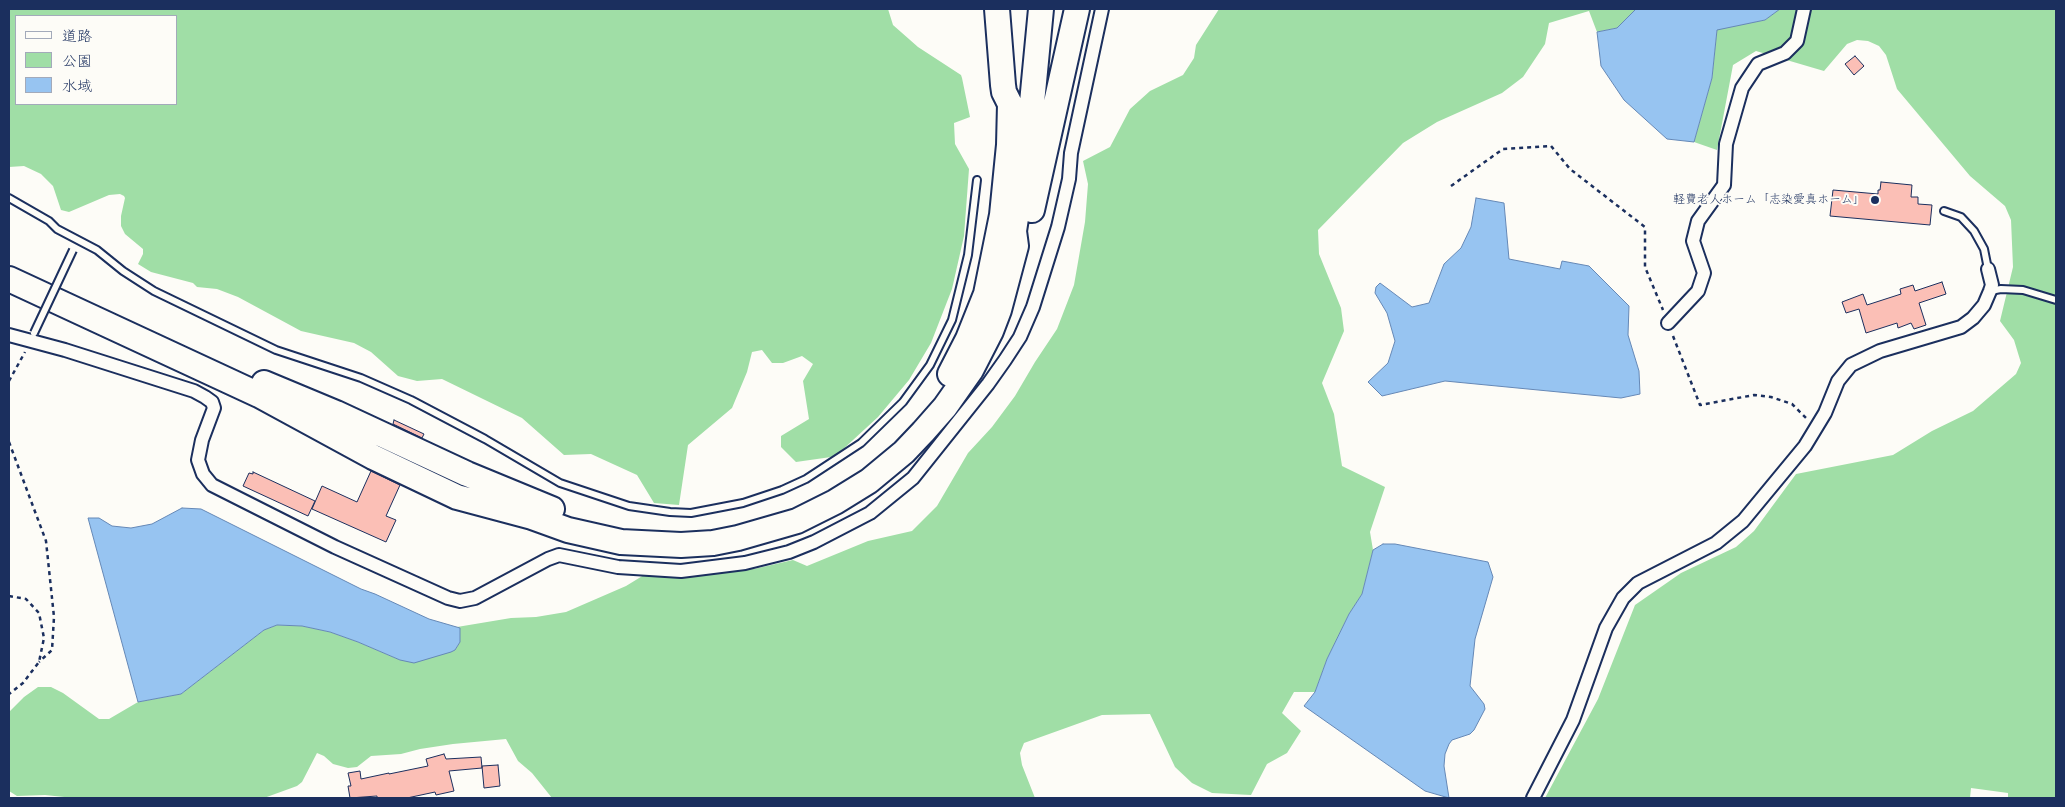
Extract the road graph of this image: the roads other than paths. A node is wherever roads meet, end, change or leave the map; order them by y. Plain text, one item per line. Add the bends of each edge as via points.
1 (998, 9) edge
2 (1028, 9) edge
3 (1041, 9) edge
4 (1077, 9) edge
5 (1102, 9) edge
6 (1804, 9) edge
7 (1010, 104) junction
8 (977, 180) dead end
9 (9, 198) edge
10 (1944, 211) dead end
11 (78, 240) junction
12 (1016, 246) junction
13 (9, 265) edge
14 (1988, 269) joint
15 (9, 279) edge
16 (1990, 291) junction
17 (2056, 300) edge
18 (1668, 323) road end
19 (9, 335) edge
20 (32, 337) junction
21 (1533, 798) edge

1 - 7 highway via 1003,85
2 - 7 highway via 1020,84
3 - 12 highway via 1029,134 1014,231
4 - 12 highway via 1026,233
5 - 20 street via 1058,227 1020,337 1000,368 913,478 870,513 789,552 745,563 681,571 618,567 559,555 475,598 448,598 335,547 212,485 198,460 199,448 214,408 205,397
6 - 18 street via 1797,42 1784,53 1758,64 1742,88 1726,144 1724,185 1698,221 1693,241 1704,273 1698,291
7 - 13 highway via 1004,197 991,274 979,314 942,387 904,433 840,483 785,510 717,528 681,531 630,529 586,520 538,504 266,384
8 - 11 lane via 968,255 952,320 930,365 903,402 862,444 806,479 744,503 691,513 629,506 560,483 411,400 361,378 276,350 154,291
9 - 11 lane
10 - 14 lane via 1961,217 1974,231 1984,249
11 - 20 lane, bridge
12 - 15 highway via 999,310 971,370 938,416 900,456 856,490 797,521 738,538 681,545 603,539 457,497 373,457 259,395
14 - 16 street via 1992,285
16 - 17 lane via 2024,290
16 - 21 street via 1984,305 1961,327 1880,352 1851,365 1838,381 1826,413 1805,446 1743,521 1716,543 1638,583 1623,598 1606,628 1573,720
19 - 20 street

